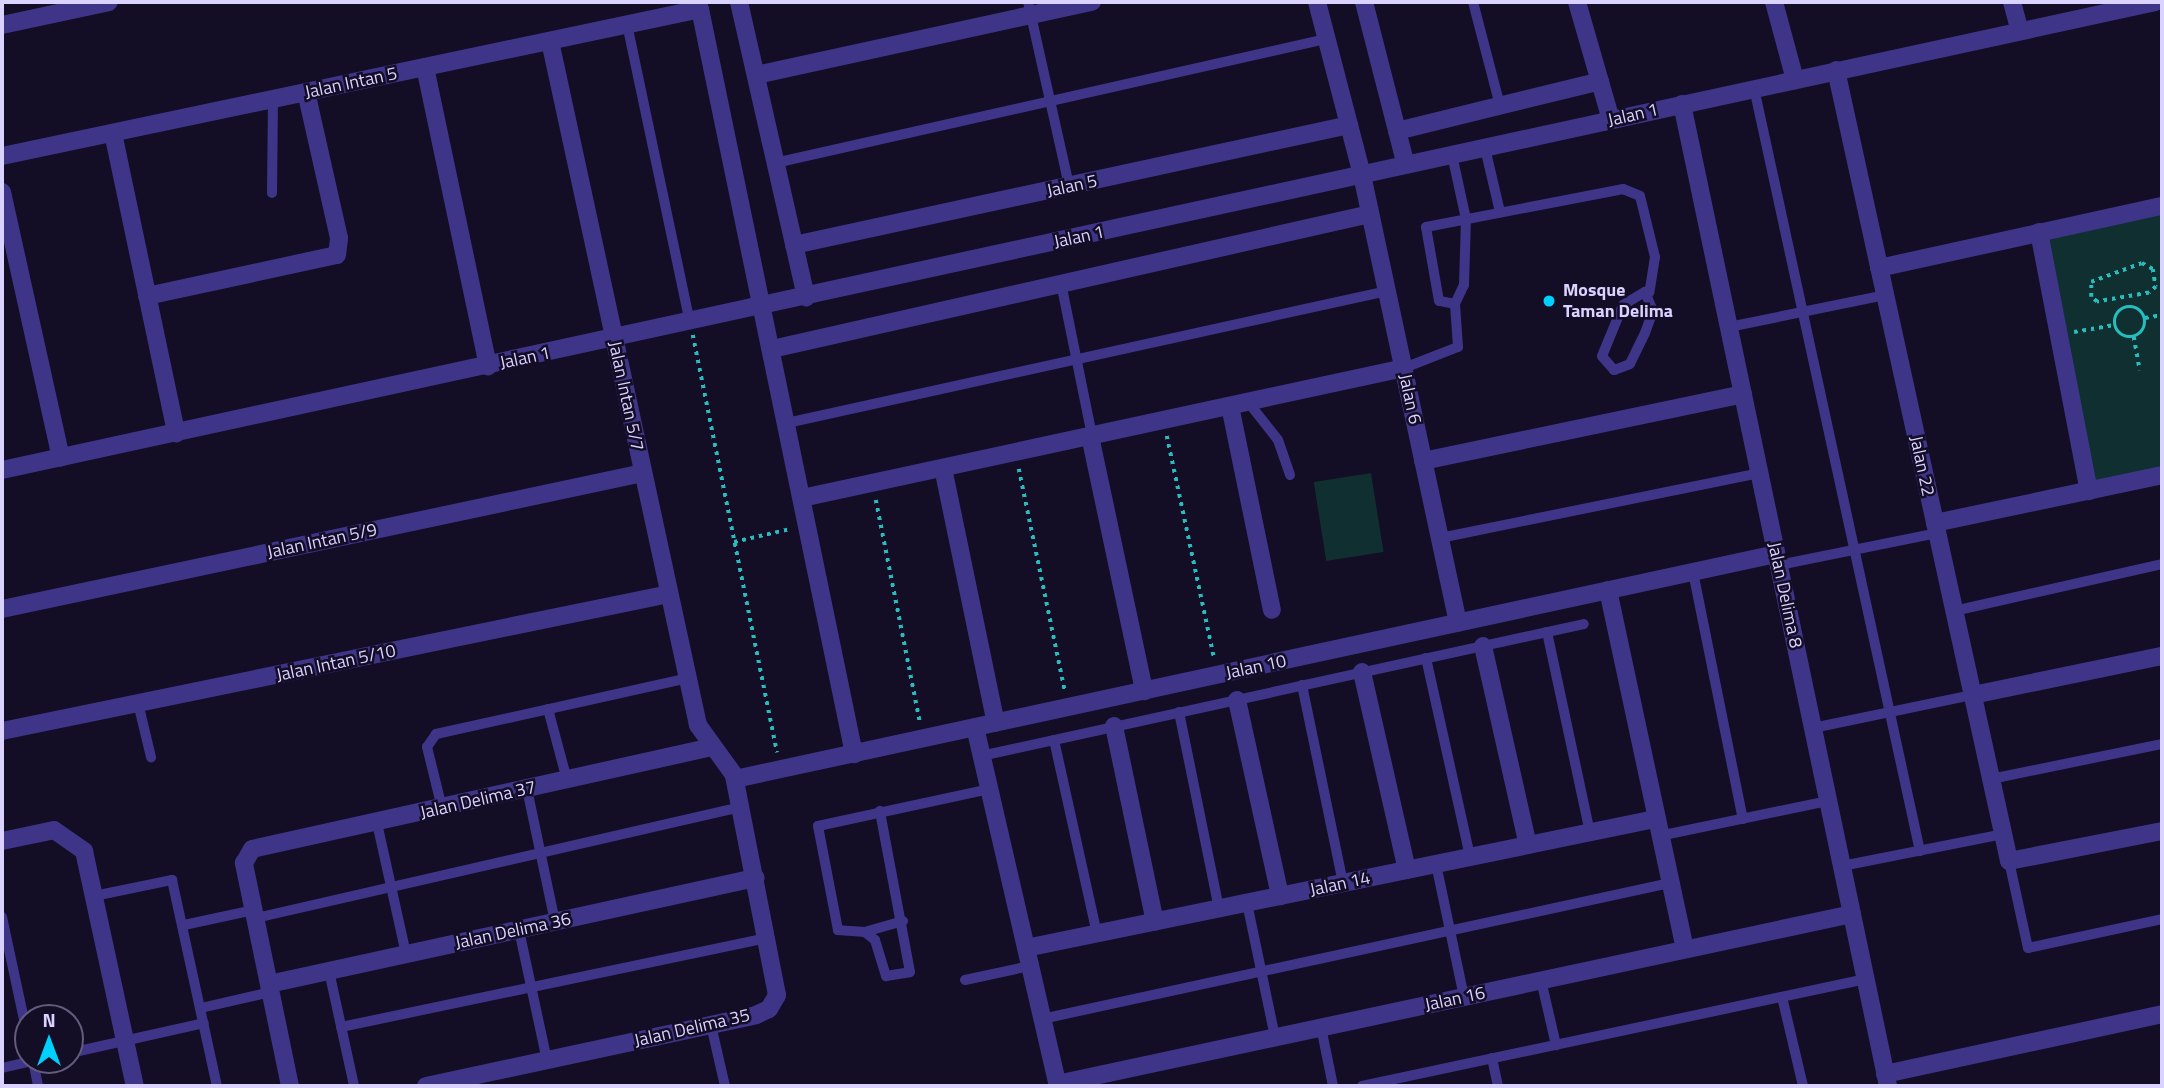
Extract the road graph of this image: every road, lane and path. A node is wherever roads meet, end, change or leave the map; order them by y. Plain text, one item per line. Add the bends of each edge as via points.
1 (739, 2) edge
2 (1091, 2) edge
3 (1317, 2) edge
4 (1364, 2) edge
5 (1473, 2) edge
6 (1577, 2) edge
7 (1774, 2) edge
8 (2012, 2) edge
9 (2156, 2) edge
10 (98, 3) edge
11 (1029, 8) edge
12 (627, 24) junction
13 (2, 25) edge
14 (2020, 31) junction
15 (1326, 38) junction
16 (550, 41) junction
17 (425, 67) junction
18 (1836, 70) junction
19 (756, 75) junction
20 (1795, 79) junction
21 (1600, 81) junction
22 (1755, 88) junction
23 (306, 92) junction
24 (273, 99) junction
25 (1051, 103) junction
26 (1682, 104) junction
27 (1500, 106) junction
28 (1611, 120) junction
29 (1349, 125) junction
30 (1397, 131) junction
31 (113, 133) junction
32 (1485, 148) junction
33 (1452, 155) junction
34 (2, 156) edge
35 (775, 163) junction
36 (1406, 165) junction
37 (1362, 175) junction
38 (1069, 187) junction
39 (2, 192) edge
40 (272, 193) dead end
41 (2162, 206) edge
42 (1500, 212) junction
43 (1370, 214) junction
44 (1466, 219) junction
45 (2039, 232) junction
46 (794, 245) junction
47 (1879, 268) junction
48 (2091, 282) joint
49 (1062, 283) junction
50 (1387, 291) junction
51 (1649, 293) junction
52 (1885, 295) junction
53 (147, 296) junction
54 (806, 298) junction
55 (1454, 304) junction
56 (764, 307) junction
57 (1803, 312) junction
58 (2162, 315) edge
59 (2145, 318) junction
60 (690, 323) junction
61 (2114, 325) junction
62 (1729, 327) junction
63 (2059, 335) junction
64 (2134, 337) junction
65 (614, 339) junction
66 (772, 349) junction
67 (1077, 359) junction
68 (488, 366) junction
69 (1404, 368) junction
70 (2140, 370) dead end
71 (1743, 394) junction
72 (1239, 404) junction
73 (1164, 420) junction
74 (787, 423) junction
75 (176, 433) junction
76 (1091, 436) junction
77 (1016, 452) junction
78 (61, 458) junction
79 (1423, 461) junction
80 (943, 468) junction
81 (2, 470) edge
82 (643, 473) junction
83 (1759, 473) junction
84 (1290, 475) dead end
85 (2162, 475) edge
86 (873, 483) junction
87 (2089, 491) junction
88 (802, 498) junction
89 (808, 525) junction
90 (1936, 528) junction
91 (1440, 538) junction
92 (734, 542) junction
93 (1855, 550) junction
94 (1778, 559) junction
95 (2162, 564) edge
96 (1693, 572) junction
97 (1608, 590) junction
98 (669, 594) junction
99 (2, 609) edge
100 (1272, 610) dead end
101 (1954, 611) junction
102 (1458, 623) junction
103 (1584, 624) dead end
104 (1547, 632) junction
105 (1483, 646) junction
106 (2162, 656) edge
107 (1426, 658) junction
108 (1362, 672) junction
109 (1218, 675) junction
110 (688, 678) junction
111 (1302, 685) junction
112 (1144, 691) junction
113 (1973, 695) junction
114 (1237, 700) junction
115 (138, 703) junction
116 (1069, 707) junction
117 (548, 709) junction
118 (1179, 712) junction
119 (1890, 712) junction
120 (996, 723) junction
121 (1114, 726) junction
122 (975, 727) junction
123 (1813, 728) junction
124 (2, 731) edge
125 (923, 738) junction
126 (1054, 740) junction
127 (2162, 744) edge
128 (712, 747) junction
129 (854, 754) junction
130 (981, 756) junction
131 (151, 757) dead end
132 (780, 769) junction
133 (735, 779) junction
134 (1991, 779) junction
135 (567, 780) junction
136 (527, 789) junction
137 (989, 789) junction
138 (1828, 801) junction
139 (742, 807) junction
140 (442, 808) junction
141 (880, 811) junction
142 (1743, 819) junction
143 (377, 823) junction
144 (1657, 828) junction
145 (2162, 831) edge
146 (1590, 832) junction
147 (2003, 834) junction
148 (2, 841) edge
149 (1528, 845) junction
150 (1920, 851) junction
151 (540, 853) junction
152 (1470, 857) junction
153 (2009, 861) junction
154 (1436, 864) junction
155 (1842, 866) junction
156 (1407, 870) junction
157 (756, 878) junction
158 (1343, 883) junction
159 (1670, 883) junction
160 (390, 887) junction
161 (1280, 896) junction
162 (94, 897) junction
163 (1247, 903) junction
164 (1219, 909) junction
165 (255, 914) junction
166 (1852, 914) junction
167 (2, 917) edge
168 (2162, 919) edge
169 (903, 921) junction
170 (555, 922) junction
171 (1155, 922) junction
172 (184, 925) junction
173 (519, 930) junction
174 (1450, 931) junction
175 (865, 932) junction
176 (1097, 934) junction
177 (768, 938) junction
178 (1685, 950) junction
179 (405, 954) junction
180 (1028, 957) junction
181 (329, 971) junction
182 (1262, 971) junction
183 (965, 979) dead end
184 (1866, 979) junction
185 (1541, 980) junction
186 (270, 988) junction
187 (531, 988) junction
188 (1464, 997) junction
189 (1782, 997) junction
190 (21, 1004) edge
191 (201, 1007) junction
192 (2162, 1014) edge
193 (1042, 1019) junction
194 (204, 1023) junction
195 (711, 1025) junction
196 (341, 1027) junction
197 (1321, 1027) junction
198 (1275, 1037) junction
199 (125, 1041) junction
200 (1556, 1045) junction
201 (84, 1050) edge
202 (1492, 1059) junction
203 (547, 1060) junction
204 (1887, 1080) edge
205 (1057, 1085) edge
206 (135, 1086) edge
207 (216, 1086) edge
208 (290, 1086) edge
209 (354, 1086) edge
210 (426, 1086) edge
211 (725, 1086) edge
212 (1333, 1086) edge
213 (1362, 1086) edge
214 (1498, 1086) edge
215 (1803, 1086) edge

1 - 19 street
2 - 11 street
3 - 15 street, Jalan 6
4 - 30 street
5 - 27 lane
6 - 21 street
7 - 20 street
8 - 14 street
9 - 14 street, Jalan 1
10 - 13 street
11 - 19 street
11 - 25 lane
12 - 16 street, Jalan Intan 5
12 - 56 street, Jalan Intan 5 via 699,9
12 - 60 lane
14 - 18 street, Jalan 1
15 - 25 lane
15 - 29 street, Jalan 6
16 - 17 street, Jalan Intan 5
16 - 65 street, Jalan Intan 5/7
17 - 23 street, Jalan Intan 5
17 - 68 street
18 - 20 street, Jalan 1
18 - 47 street, Jalan 22
19 - 35 street
20 - 22 street, Jalan 1
21 - 27 street
21 - 28 street
22 - 26 street, Jalan 1
22 - 57 lane
23 - 24 street, Jalan Intan 5
23 - 53 street via 339,238 337,255
24 - 31 street, Jalan Intan 5
24 - 40 lane
25 - 35 lane
25 - 38 lane
26 - 28 street, Jalan 1
26 - 62 street, Jalan Delima 8
27 - 30 street
28 - 32 street, Jalan 1
29 - 37 street, Jalan 6
29 - 38 street, Jalan 5
30 - 36 street
31 - 34 street, Jalan Intan 5
31 - 53 street
32 - 33 street, Jalan 1
32 - 42 lane
33 - 36 street, Jalan 1
33 - 44 lane
35 - 46 street
36 - 37 street, Jalan 1
37 - 43 street, Jalan 6
37 - 54 street, Jalan 1
38 - 46 street, Jalan 5
39 - 78 street
41 - 45 street
42 - 44 lane
42 - 51 lane via 1633,191 1640,196 1656,257
43 - 49 street
43 - 50 street, Jalan 6
44 - 55 lane via 1464,285
44 - 55 lane via 1425,231 1439,301
45 - 47 street
45 - 63 street
46 - 54 street
47 - 52 street, Jalan 22
48 - 48 path via 2143,263 2152,269 2155,287 2097,302
49 - 66 street
49 - 67 lane
50 - 67 lane
50 - 69 street, Jalan 6
51 - 51 lane via 1653,311 1630,364 1623,371 1606,366 1602,356 1623,305
52 - 57 lane
52 - 90 street, Jalan 22
53 - 75 street
54 - 56 street, Jalan 1
55 - 69 lane via 1458,347
56 - 60 street, Jalan 1
56 - 66 street
57 - 62 lane
57 - 93 lane
58 - 59 path
59 - 61 path via 2125,307
59 - 64 path
60 - 65 street, Jalan 1
60 - 92 path
61 - 63 path
61 - 64 path via 2119,334
62 - 71 street, Jalan Delima 8
63 - 87 street
64 - 70 path
65 - 68 street, Jalan 1
65 - 82 street, Jalan Intan 5/7
66 - 74 street
67 - 74 lane
67 - 76 lane
68 - 75 street, Jalan 1
69 - 72 street
69 - 79 street, Jalan 6
71 - 79 street
71 - 83 street, Jalan Delima 8
72 - 73 street
72 - 84 lane via 1278,440
72 - 100 street
73 - 76 street
73 - 109 path
74 - 88 street
75 - 78 street, Jalan 1
76 - 77 street
76 - 112 street
77 - 80 street
77 - 116 path
78 - 81 street, Jalan 1
79 - 91 street, Jalan 6
80 - 86 street
80 - 120 street
82 - 98 street, Jalan Intan 5/7
82 - 99 street, Jalan Intan 5/9
83 - 91 lane
83 - 94 street, Jalan Delima 8
85 - 87 street
86 - 88 street
86 - 125 path
87 - 90 street
88 - 89 street
89 - 92 path
89 - 129 street
90 - 93 lane
90 - 101 street, Jalan 22
91 - 102 street, Jalan 6
92 - 132 path
93 - 94 lane
93 - 119 lane
94 - 96 street, Jalan 10
94 - 123 street, Jalan Delima 8
95 - 101 lane
96 - 97 street, Jalan 10
96 - 142 lane
97 - 102 street, Jalan 10
97 - 144 street
98 - 110 street, Jalan Intan 5/7
98 - 115 street, Jalan Intan 5/10
101 - 113 street, Jalan 22
102 - 109 street, Jalan 10
103 - 104 lane
104 - 105 lane
104 - 146 lane
105 - 107 lane
105 - 149 street
106 - 113 street
107 - 108 lane
107 - 152 lane
108 - 111 lane
108 - 156 street
109 - 112 street, Jalan 10
110 - 117 lane
110 - 128 street, Jalan Intan 5/7 via 698,725
111 - 114 lane
111 - 158 lane
112 - 116 street, Jalan 10
113 - 119 lane
113 - 134 street, Jalan 22
114 - 118 lane
114 - 161 street
115 - 124 street, Jalan Intan 5/10
115 - 131 lane
116 - 120 street, Jalan 10
117 - 135 lane
117 - 140 lane via 429,739
118 - 121 lane
118 - 164 lane
119 - 123 lane
119 - 150 lane
120 - 122 street, Jalan 10
121 - 126 lane
121 - 171 street
122 - 125 street, Jalan 10
122 - 130 street
123 - 138 street, Jalan Delima 8
125 - 129 street, Jalan 10
126 - 130 lane
126 - 176 lane
127 - 134 lane
128 - 133 street, Jalan Delima 35
128 - 135 street, Jalan Delima 37
129 - 132 street, Jalan 10
130 - 137 street
132 - 133 street, Jalan 10
133 - 139 street, Jalan Delima 35
134 - 147 street, Jalan 22
135 - 136 street, Jalan Delima 37
136 - 140 street, Jalan Delima 37
136 - 151 lane
137 - 141 lane
137 - 180 street
138 - 142 lane
138 - 155 street, Jalan Delima 8
139 - 151 lane
139 - 157 street, Jalan Delima 35
140 - 143 street, Jalan Delima 37
141 - 169 lane
141 - 175 lane via 821,823 815,831 835,927
142 - 144 lane
143 - 160 lane
143 - 165 street, Jalan Delima 37 via 245,855
144 - 146 street, Jalan 14
144 - 159 street
145 - 153 street
146 - 149 street, Jalan 14
147 - 150 lane
147 - 153 street, Jalan 22
148 - 162 street via 54,830 67,834 84,851
149 - 152 street, Jalan 14
150 - 155 lane
151 - 160 lane
151 - 170 lane
152 - 154 street, Jalan 14
153 - 168 lane via 2028,948
154 - 156 street, Jalan 14
154 - 174 lane
155 - 166 street, Jalan Delima 8
156 - 158 street, Jalan 14
157 - 170 street, Jalan Delima 36
157 - 177 street, Jalan Delima 35
158 - 161 street, Jalan 14
159 - 174 lane
159 - 178 street
160 - 165 lane
160 - 179 lane
161 - 163 street, Jalan 14
162 - 172 lane via 172,880
162 - 199 street
163 - 164 street, Jalan 14
163 - 182 lane
164 - 171 street, Jalan 14
165 - 172 lane
165 - 186 street
166 - 178 street, Jalan 16
166 - 184 street, Jalan Delima 8
167 - 190 lane
169 - 175 lane
169 - 175 lane via 911,967 906,975 886,976 875,940
170 - 173 street, Jalan Delima 36
171 - 176 street, Jalan 14
172 - 191 lane
173 - 179 street, Jalan Delima 36
173 - 187 lane
174 - 182 lane
174 - 188 lane
176 - 180 street, Jalan 14
177 - 187 lane
177 - 195 street, Jalan Delima 35 via 775,1000 756,1015
178 - 185 street, Jalan 16
179 - 181 street, Jalan Delima 36
180 - 183 lane
180 - 193 street
181 - 186 street, Jalan Delima 36
181 - 196 lane
182 - 193 lane
182 - 198 lane
184 - 189 lane
184 - 204 street, Jalan Delima 8
185 - 188 street, Jalan 16
185 - 200 lane
186 - 191 lane
186 - 208 street
187 - 196 lane
187 - 203 lane
188 - 197 street, Jalan 16
189 - 200 lane
189 - 215 lane
191 - 194 lane
192 - 204 street
193 - 205 street
194 - 199 lane
194 - 207 lane
195 - 203 street, Jalan Delima 35
195 - 211 lane
196 - 209 lane
197 - 198 street, Jalan 16
197 - 212 lane
198 - 205 street, Jalan 16
199 - 201 lane
199 - 206 street
200 - 202 lane
202 - 213 lane
202 - 214 lane
203 - 210 street, Jalan Delima 35

